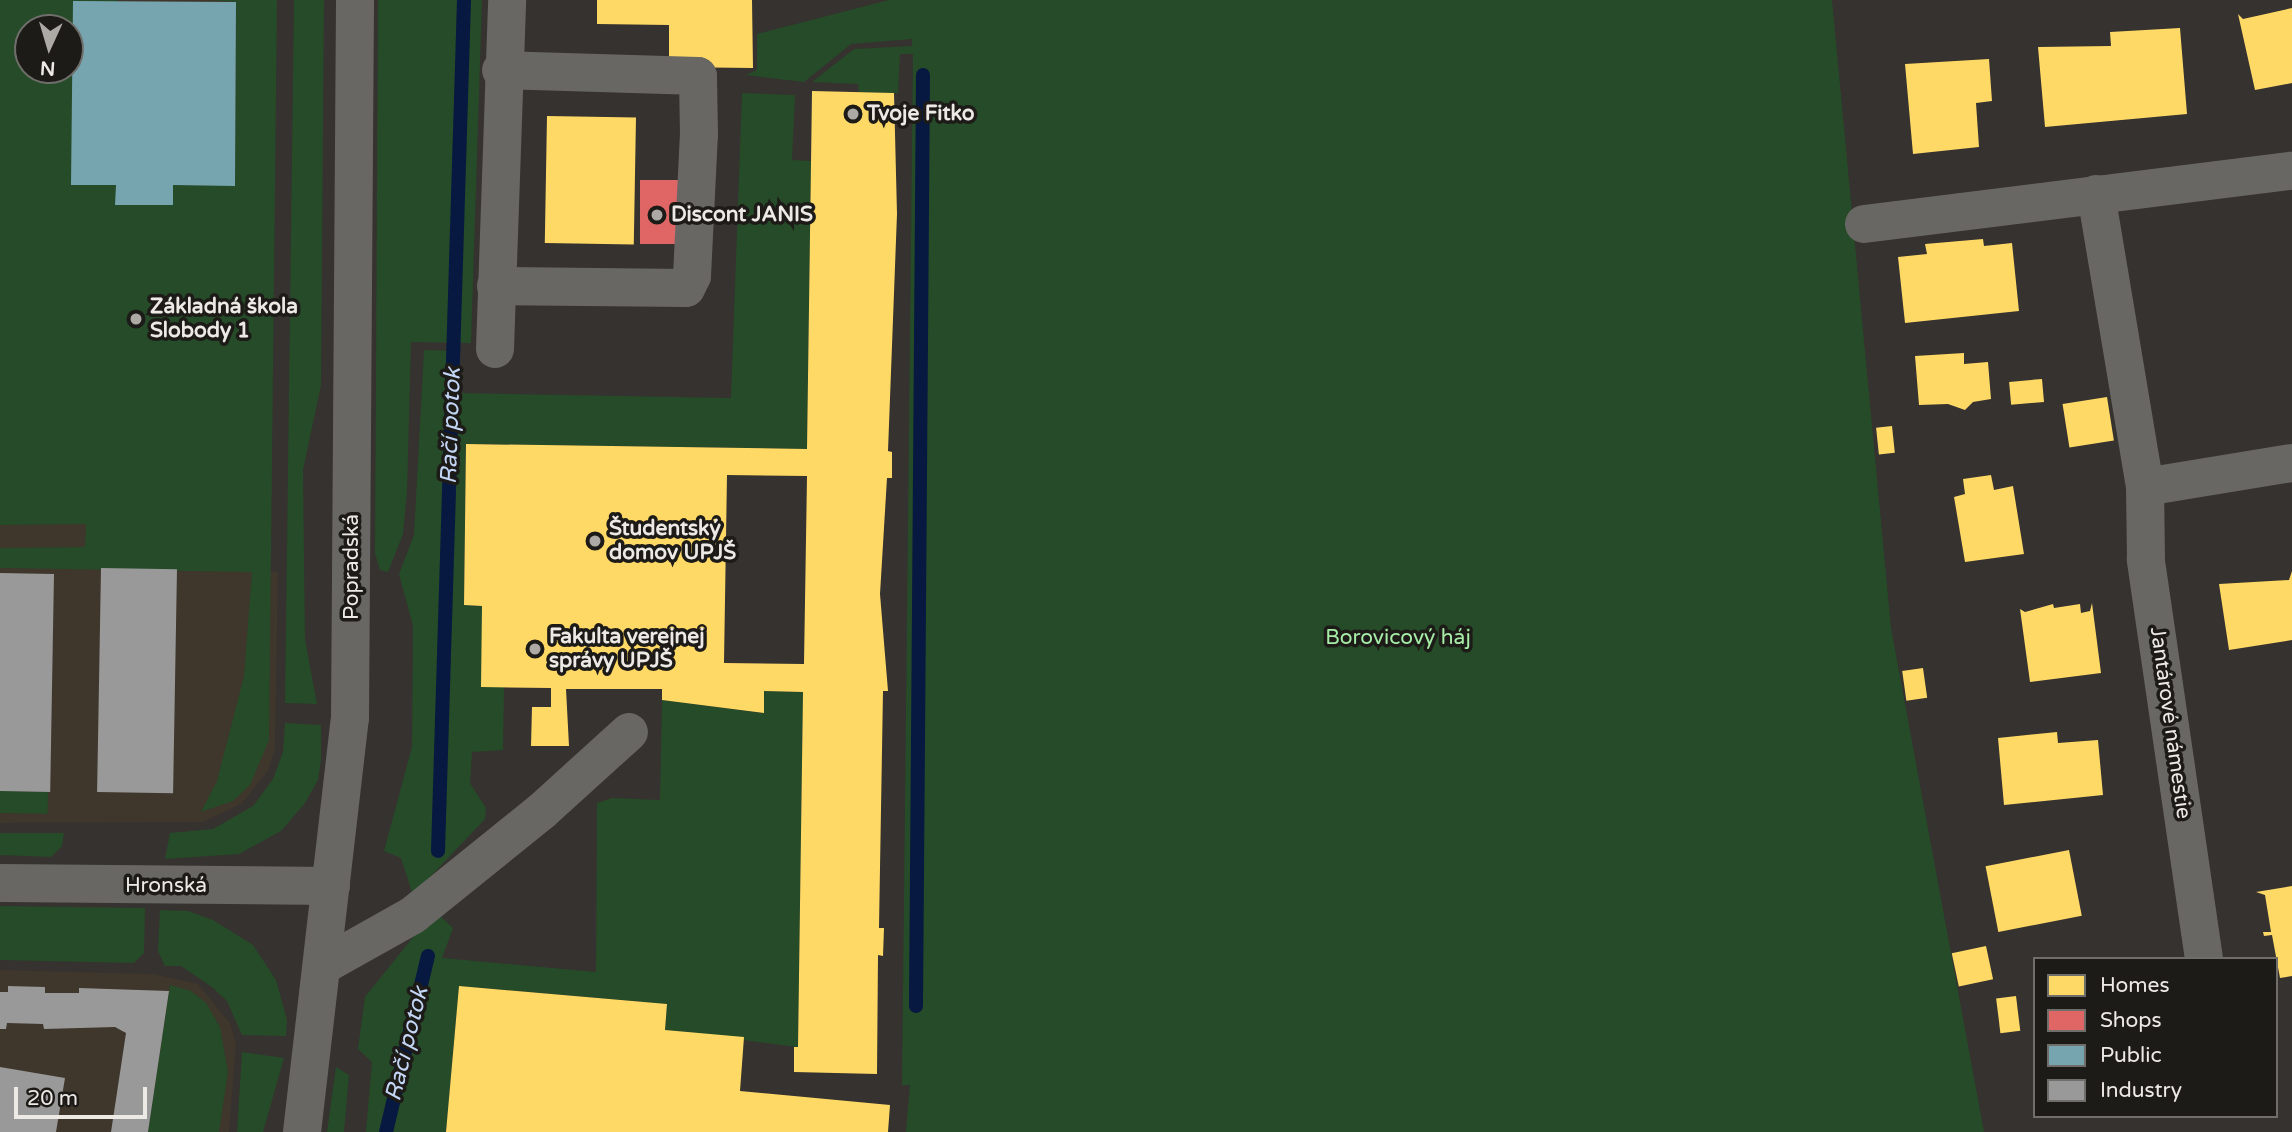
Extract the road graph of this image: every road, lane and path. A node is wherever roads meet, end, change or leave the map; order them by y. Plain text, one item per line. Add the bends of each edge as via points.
1 (355, 0) edge
2 (507, 0) edge
3 (501, 70) junction
4 (2292, 171) edge
5 (2096, 194) junction
6 (1864, 224) dead end
7 (496, 286) junction
8 (495, 349) dead end
9 (2292, 463) edge
10 (2145, 487) junction
11 (629, 732) dead end
12 (0, 883) edge
13 (331, 886) junction
14 (2204, 957) edge
15 (324, 965) junction
16 (302, 1132) edge

1 - 13 street, Popradská via 350,718
2 - 3 street
3 - 7 street
3 - 7 street via 698,76 699,135 692,276 686,288
4 - 5 street
5 - 6 street
5 - 10 street, Jantárové námestie
7 - 8 street
9 - 10 street
10 - 14 street, Jantárové námestie via 2146,559
11 - 15 street via 543,810 413,915
12 - 13 street, Hronská
13 - 15 street, Popradská
15 - 16 street, Popradská

